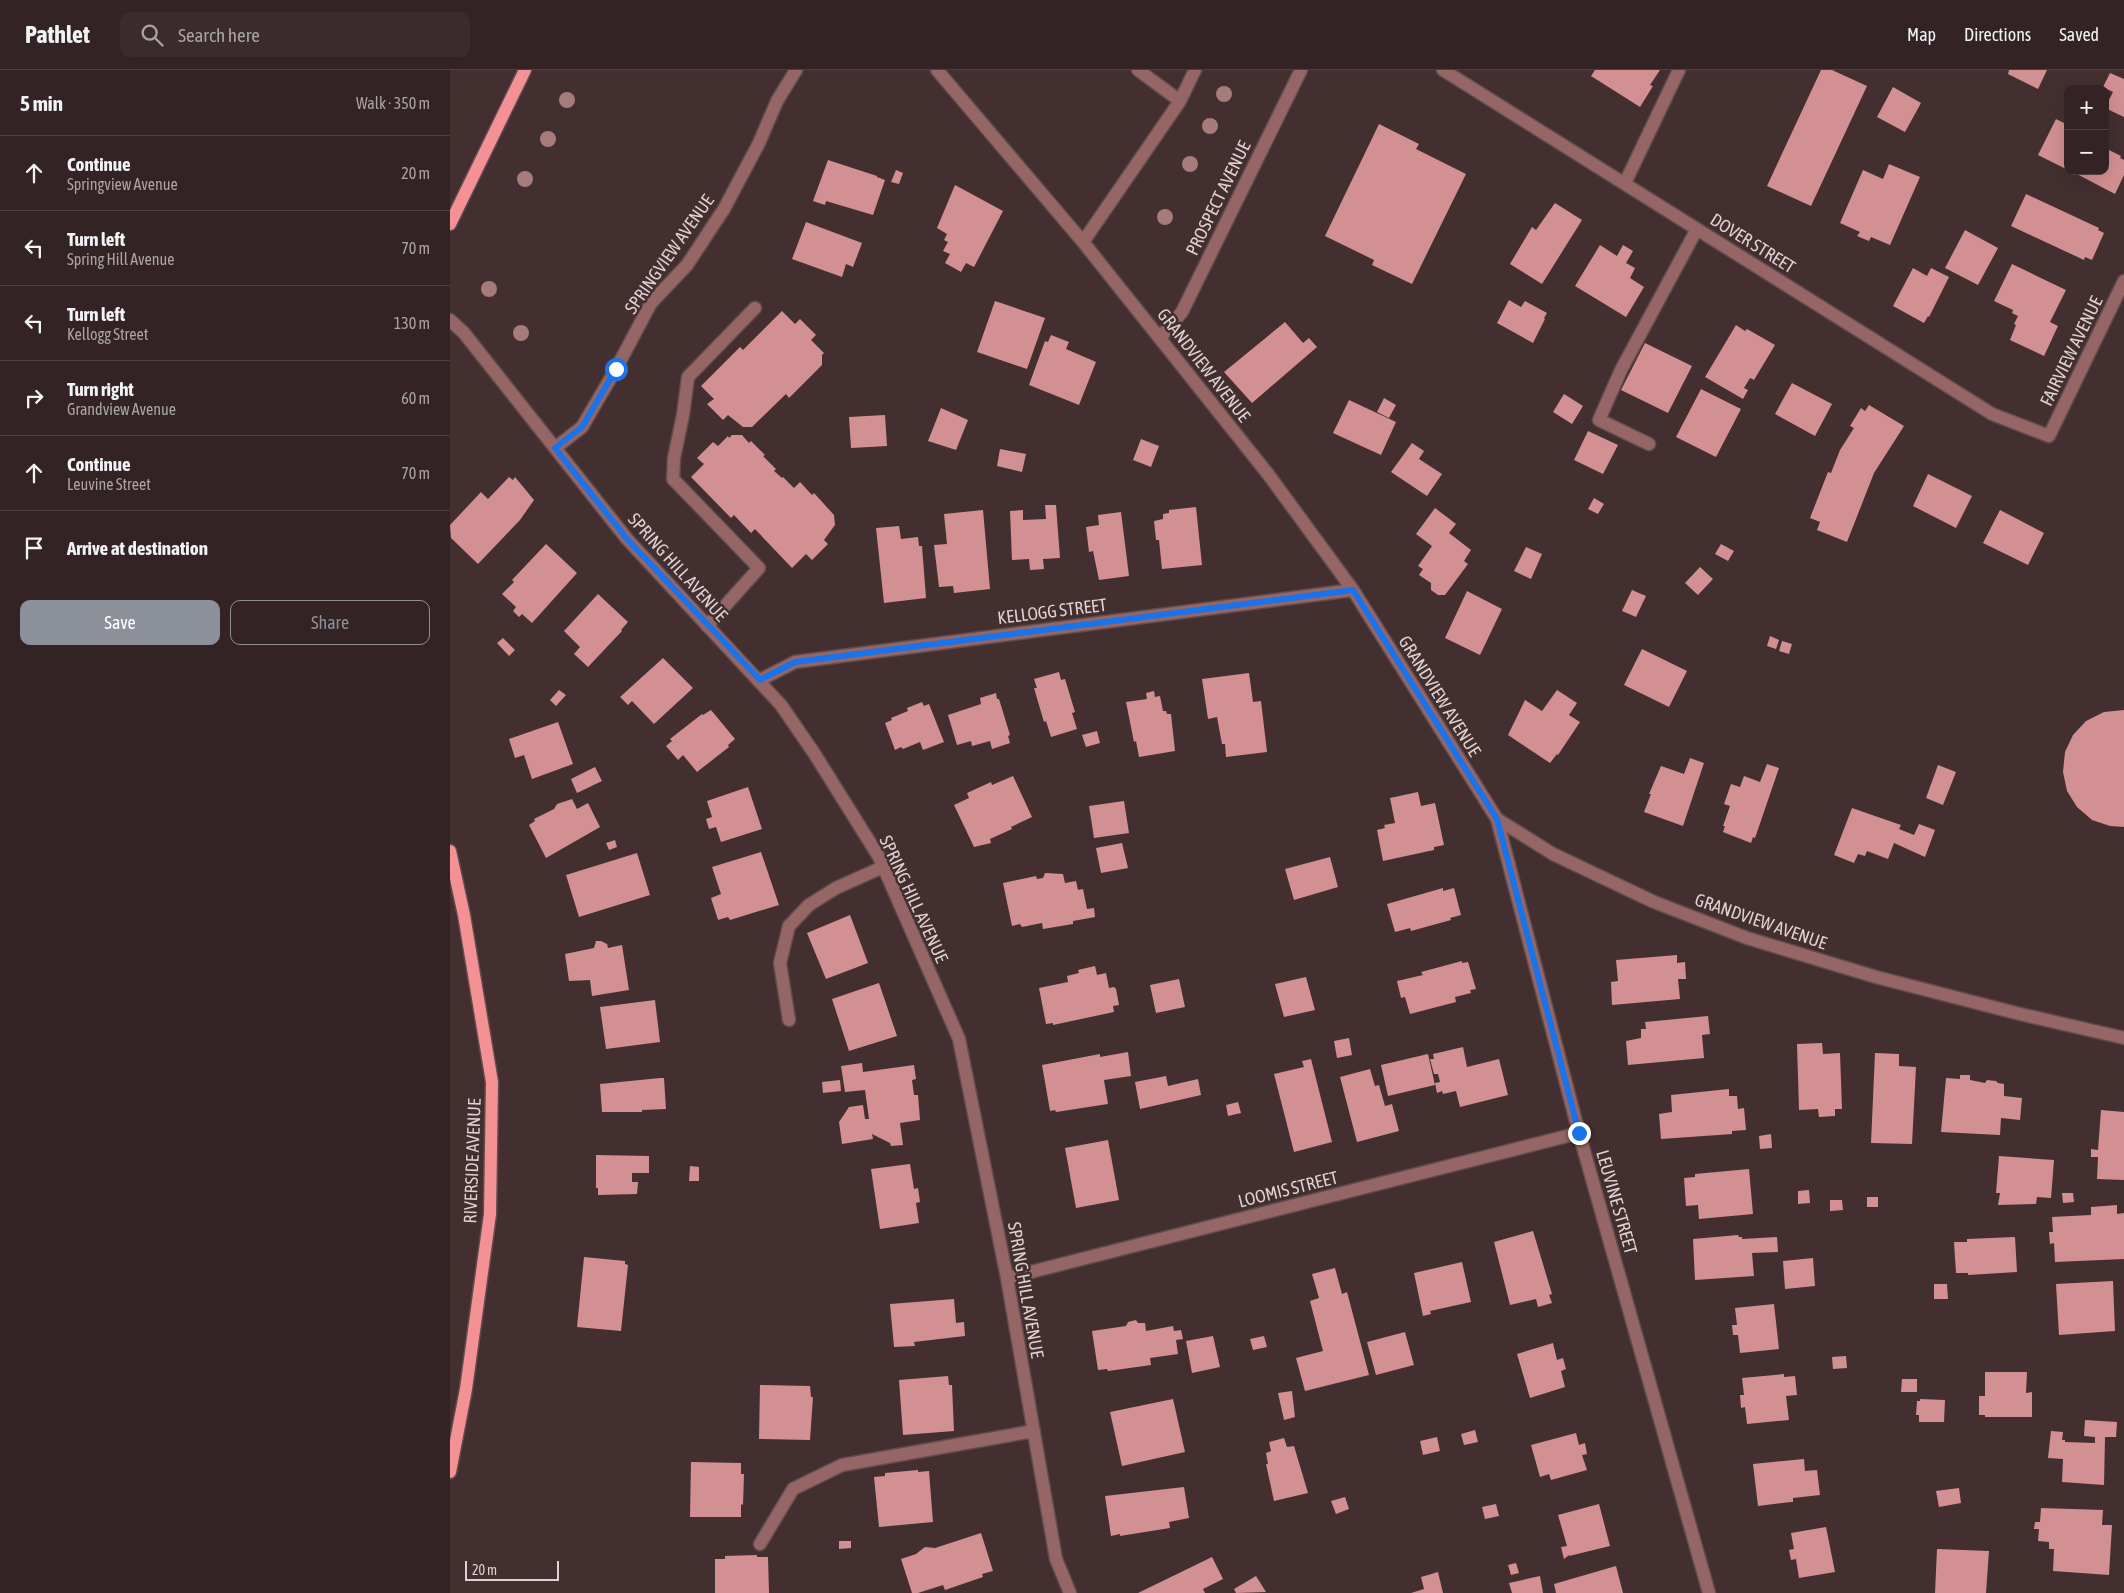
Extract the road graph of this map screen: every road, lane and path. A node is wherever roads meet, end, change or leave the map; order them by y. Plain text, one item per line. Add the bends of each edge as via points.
1 (525, 70) edge
2 (796, 70) edge
3 (937, 70) edge
4 (1138, 70) edge
5 (1195, 70) edge
6 (1301, 70) edge
7 (1444, 70) edge
8 (1679, 70) edge
9 (1180, 102) junction
10 (1625, 183) junction
11 (450, 224) edge
12 (1697, 229) junction
13 (1083, 242) junction
14 (2124, 281) edge
15 (755, 308) dead end
16 (450, 320) edge
17 (1160, 338) junction
18 (2049, 436) joint
19 (1649, 444) dead end
20 (555, 448) junction
21 (1353, 590) junction
22 (707, 626) junction
23 (760, 680) junction
24 (1497, 819) junction
25 (450, 851) edge
26 (883, 867) junction
27 (789, 1020) dead end
28 (2124, 1038) edge
29 (1579, 1133) junction
30 (1007, 1278) junction
31 (1034, 1431) junction
32 (450, 1472) edge
33 (760, 1544) dead end
34 (1070, 1593) edge
35 (1709, 1593) edge

1 - 11 main road
2 - 20 street, SPRINGVIEW AVENUE via 777,101 724,209 687,265 651,303 582,427
3 - 13 street, GRANDVIEW AVENUE
4 - 9 street
5 - 9 street
6 - 17 street, PROSPECT AVENUE via 1182,312
7 - 10 street, DOVER STREET
8 - 10 street
9 - 13 street
10 - 12 street, DOVER STREET
12 - 18 street, DOVER STREET via 1992,414
12 - 19 street via 1621,370 1599,420
13 - 17 street, GRANDVIEW AVENUE
14 - 18 street, FAIRVIEW AVENUE
15 - 22 street via 688,377 674,458 673,479 759,568
16 - 20 street, SPRING HILL AVENUE via 464,333
17 - 21 street, GRANDVIEW AVENUE via 1268,474
20 - 22 street, SPRING HILL AVENUE via 627,539
21 - 23 street, KELLOGG STREET via 795,662
21 - 24 street, GRANDVIEW AVENUE
22 - 23 street, SPRING HILL AVENUE
23 - 26 street, SPRING HILL AVENUE via 814,753
24 - 28 street, GRANDVIEW AVENUE via 1560,857 1654,902 1747,938 1876,977
24 - 29 street, LEUVINE STREET
25 - 32 main road, RIVERSIDE AVENUE via 492,1082 490,1214 466,1390
26 - 27 street via 836,888 810,905 789,926 780,963
26 - 30 street, SPRING HILL AVENUE via 959,1040
29 - 30 street, LOOMIS STREET
29 - 35 street, LEUVINE STREET
30 - 31 street, SPRING HILL AVENUE
31 - 33 street via 842,1465 793,1489
31 - 34 street, SPRING HILL AVENUE via 1056,1559

